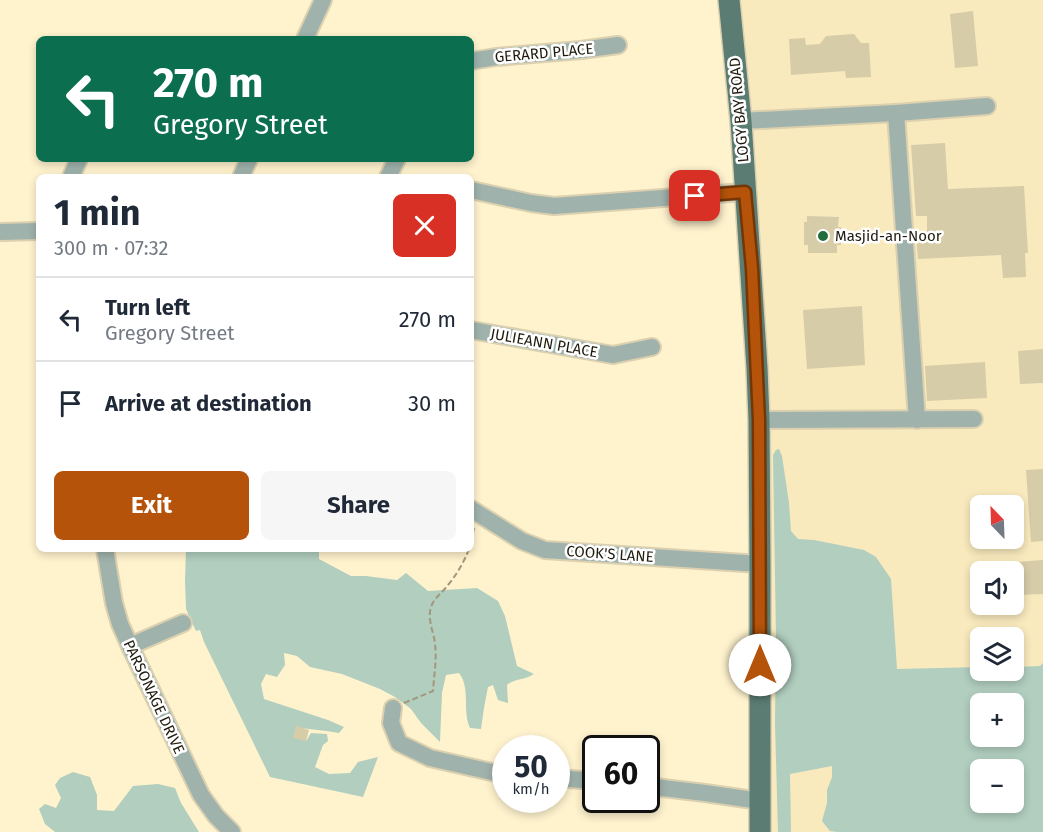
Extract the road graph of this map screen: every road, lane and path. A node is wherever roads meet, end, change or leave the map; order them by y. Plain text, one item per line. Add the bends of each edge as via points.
1 (323, 0) edge
2 (729, 0) edge
3 (306, 36) edge
4 (618, 45) dead end
5 (474, 61) edge
6 (987, 106) dead end
7 (896, 113) junction
8 (741, 121) junction
9 (474, 191) edge
10 (745, 192) junction
11 (36, 231) edge
12 (0, 232) edge
13 (474, 331) edge
14 (652, 347) dead end
15 (974, 419) dead end
16 (759, 420) junction
17 (917, 420) junction
18 (474, 511) edge
19 (106, 552) edge
20 (468, 552) edge
21 (760, 564) junction
22 (183, 623) dead end
23 (130, 646) junction
24 (393, 708) joint
25 (492, 772) edge
26 (660, 787) edge
27 (760, 801) junction
28 (230, 831) edge
29 (760, 832) edge

1 - 3 street
2 - 8 main road, LOGY BAY ROAD
4 - 5 street, GERARD PLACE
6 - 7 street
7 - 8 street
7 - 17 street
8 - 10 main road, LOGY BAY ROAD
9 - 10 street via 554,206
10 - 16 main road, LOGY BAY ROAD
11 - 12 street
13 - 14 street, JULIEANN PLACE via 613,355
15 - 17 street
16 - 17 street
16 - 21 main road, LOGY BAY ROAD
18 - 21 street, COOK'S LANE via 522,541 545,550
19 - 23 street, PARSONAGE DRIVE via 114,603
20 - 24 path via 430,609 436,655 433,690
21 - 27 main road, LOGY BAY ROAD
22 - 23 street
23 - 28 street, PARSONAGE DRIVE via 201,795
24 - 25 street via 391,723 399,743 430,758
26 - 27 street
27 - 29 main road, LOGY BAY ROAD

